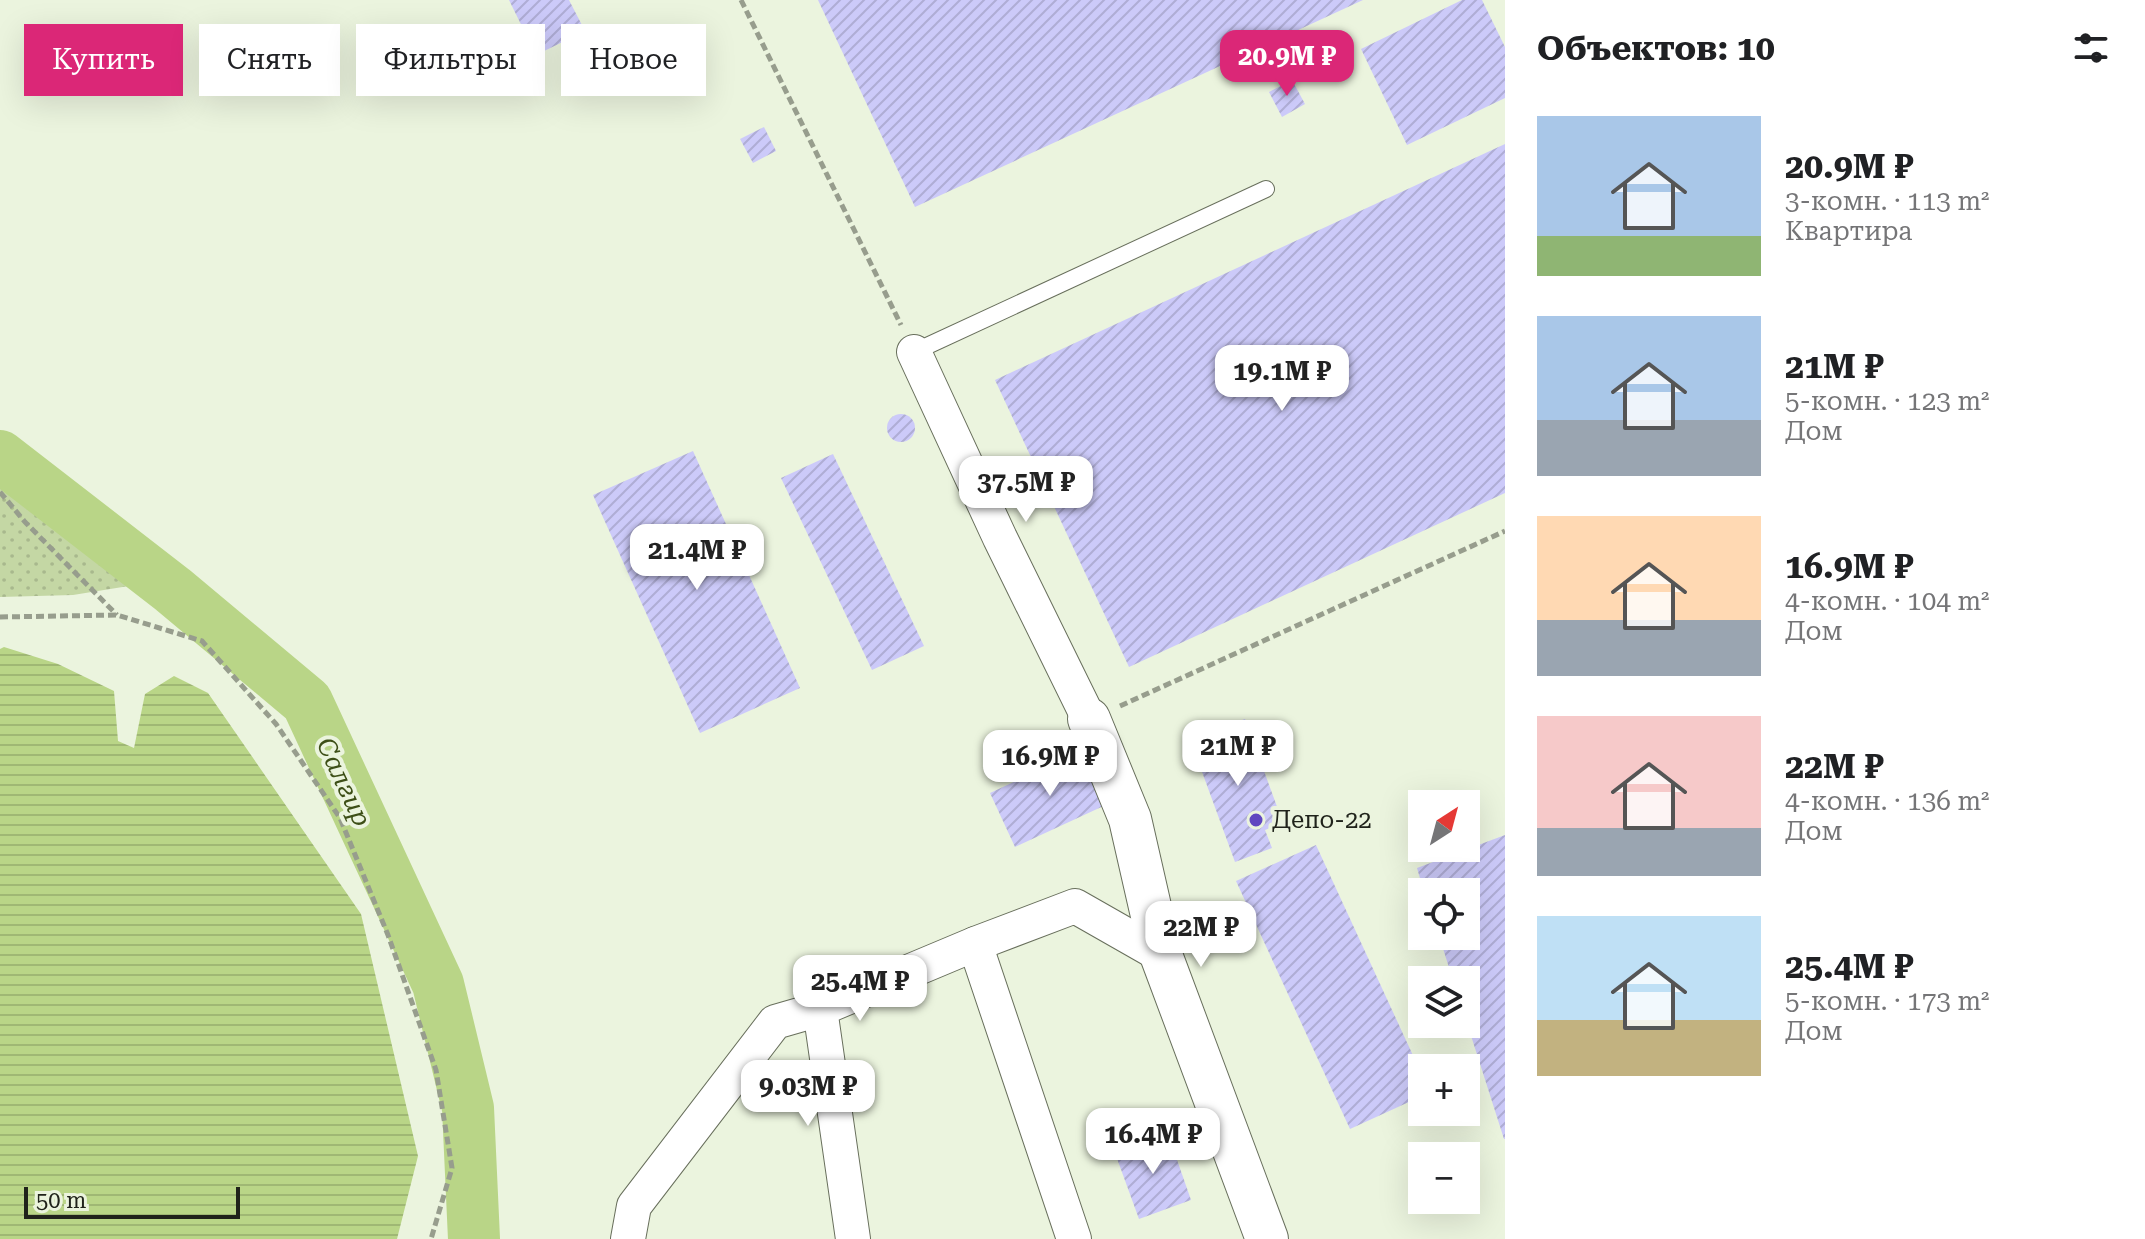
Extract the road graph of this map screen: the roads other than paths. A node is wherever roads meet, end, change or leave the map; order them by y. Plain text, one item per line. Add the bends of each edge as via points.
1 (1266, 189) dead end
2 (914, 352) joint
3 (1089, 719) joint
4 (975, 944) junction
5 (1161, 955) junction
6 (820, 1009) junction
7 (628, 1239) edge
8 (853, 1239) edge
9 (1074, 1239) edge
10 (1267, 1239) edge

1 - 2 lane
2 - 3 street
3 - 5 street via 1130,819
4 - 5 street via 1075,906
4 - 6 street
4 - 9 street
5 - 10 street
6 - 7 street via 775,1022 634,1206
6 - 8 street

